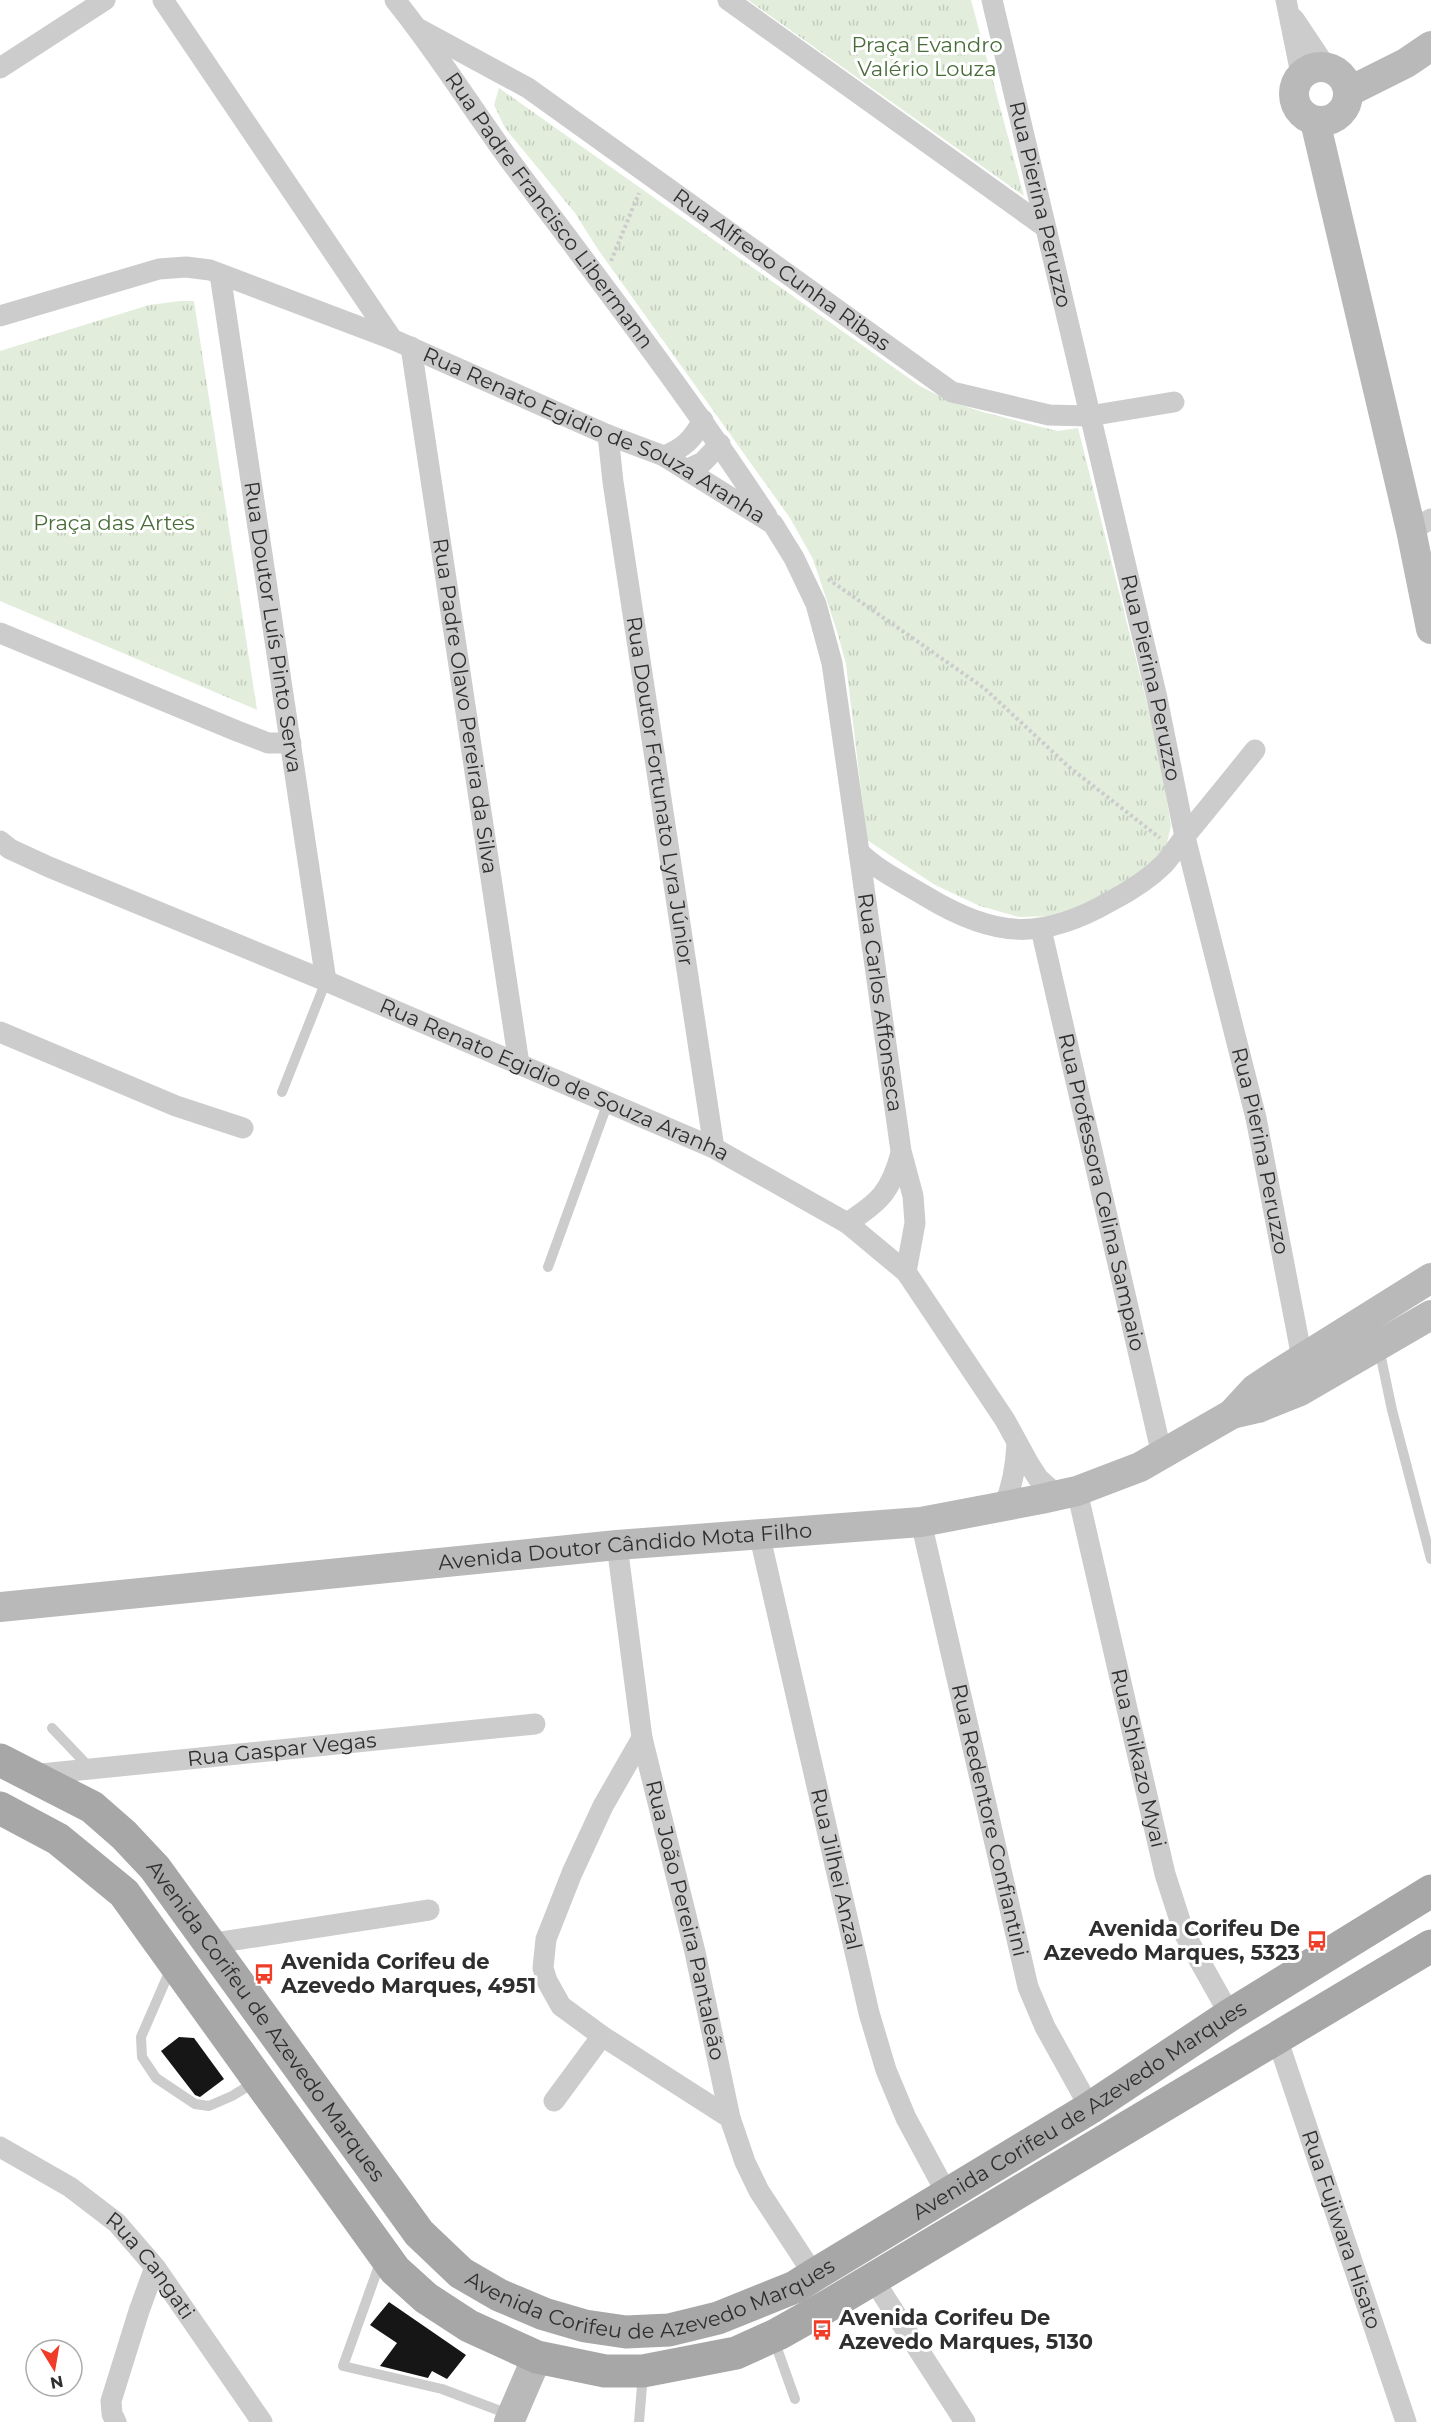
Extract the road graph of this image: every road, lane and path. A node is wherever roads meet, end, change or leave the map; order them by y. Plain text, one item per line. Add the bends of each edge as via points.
1 (105, 0) edge
2 (163, 0) edge
3 (395, 0) edge
4 (728, 0) edge
5 (992, 0) edge
6 (1288, 7) edge
7 (419, 29) junction
8 (1431, 46) edge
9 (0, 68) edge
10 (1329, 91) junction
11 (641, 187) dead end
12 (1045, 227) junction
13 (603, 255) dead end
14 (220, 274) junction
15 (0, 316) edge
16 (402, 343) junction
17 (1174, 402) dead end
18 (1089, 416) junction
19 (703, 420) junction
20 (608, 435) junction
21 (720, 444) junction
22 (664, 456) junction
23 (688, 469) junction
24 (772, 524) junction
25 (1421, 525) edge
26 (820, 574) dead end
27 (1431, 629) edge
28 (0, 633) edge
29 (291, 743) junction
30 (1255, 750) dead end
31 (0, 841) edge
32 (1179, 845) junction
33 (859, 852) junction
34 (1041, 929) junction
35 (326, 981) junction
36 (0, 1032) edge
37 (519, 1064) junction
38 (282, 1092) dead end
39 (608, 1102) junction
40 (243, 1128) dead end
41 (714, 1148) junction
42 (901, 1151) junction
43 (847, 1223) junction
44 (548, 1267) dead end
45 (906, 1272) junction
46 (1431, 1278) edge
47 (1431, 1315) edge
48 (1378, 1345) junction
49 (1302, 1358) junction
50 (1232, 1414) junction
51 (1017, 1439) junction
52 (1162, 1455) junction
53 (1067, 1493) junction
54 (1004, 1506) junction
55 (921, 1522) junction
56 (759, 1533) junction
57 (617, 1545) junction
58 (1431, 1559) edge
59 (0, 1607) edge
60 (535, 1724) dead end
61 (52, 1728) dead end
62 (642, 1738) junction
63 (14, 1767) edge
64 (90, 1768) junction
65 (0, 1808) edge
66 (1431, 1891) edge
67 (429, 1910) dead end
68 (209, 1944) junction
69 (1431, 1946) edge
70 (174, 1962) junction
71 (1230, 2015) junction
72 (602, 2036) junction
73 (1277, 2038) junction
74 (258, 2079) junction
75 (554, 2101) dead end
76 (1090, 2108) junction
77 (730, 2118) junction
78 (1, 2151) edge
79 (948, 2194) junction
80 (384, 2254) junction
81 (155, 2267) junction
82 (814, 2275) junction
83 (873, 2279) junction
84 (772, 2337) junction
85 (537, 2357) junction
86 (643, 2371) junction
87 (795, 2399) dead end
88 (511, 2419) edge
89 (116, 2422) edge
90 (262, 2422) edge
91 (639, 2422) edge
92 (965, 2422) edge
93 (1406, 2422) edge

1 - 9 street
2 - 16 street
3 - 7 street, Rua Padre Francisco Libermann
4 - 12 street
5 - 12 street, Rua Pierina Peruzzo
6 - 10 street
7 - 18 street, Rua Alfredo Cunha Ribas via 528,88 952,392 1049,415
7 - 19 street, Rua Padre Francisco Libermann via 502,150
8 - 10 main road via 1406,63
10 - 25 main road via 1332,195
11 - 13 path via 610,264
12 - 18 street, Rua Pierina Peruzzo
14 - 15 street, Rua Renato Egidio de Souza Aranha via 186,267 159,269
14 - 16 street, Rua Renato Egidio de Souza Aranha
14 - 29 street, Rua Doutor Luís Pinto Serva
16 - 20 street, Rua Renato Egidio de Souza Aranha
16 - 37 street, Rua Padre Olavo Pereira da Silva
17 - 18 street, Rua Alfredo Cunha Ribas
18 - 32 street, Rua Pierina Peruzzo via 1157,698
19 - 21 street, Rua Padre Francisco Libermann
19 - 22 street via 692,440
20 - 22 street, Rua Renato Egidio de Souza Aranha
20 - 41 street, Rua Doutor Fortunato Lyra Júnior
21 - 23 street via 703,462
21 - 24 street, Rua Padre Francisco Libermann
22 - 23 street, Rua Renato Egidio de Souza Aranha
23 - 24 street, Rua Renato Egidio de Souza Aranha
24 - 33 street, Rua Renato Egidio de Souza Aranha via 816,604 827,644
25 - 27 main road
26 - 32 path via 984,688 1069,767 1167,843
28 - 29 street via 268,743
29 - 35 street, Rua Doutor Luís Pinto Serva
30 - 32 street
31 - 35 street, Rua Renato Egidio de Souza Aranha via 49,867
32 - 34 street via 1149,878 1128,892 1068,922
32 - 49 street, Rua Pierina Peruzzo via 1256,1118
33 - 34 street via 952,912 1010,930
33 - 42 street, Rua Carlos Affonseca
34 - 52 street, Rua Professora Celina Sampaio
35 - 37 street, Rua Renato Egidio de Souza Aranha
35 - 38 lane
36 - 40 street via 176,1106
37 - 39 street, Rua Renato Egidio de Souza Aranha
39 - 41 street, Rua Renato Egidio de Souza Aranha
39 - 44 lane
41 - 43 street, Rua Renato Egidio de Souza Aranha
42 - 43 street, Rua Carlos Affonseca via 894,1177 881,1197
42 - 45 street, Rua Carlos Affonseca via 913,1196 915,1223
43 - 45 street, Rua Renato Egidio de Souza Aranha
45 - 51 street, Rua Renato Egidio de Souza Aranha
46 - 49 main road, Avenida Doutor Cândido Mota Filho
47 - 48 main road, Avenida Doutor Cândido Mota Filho
48 - 50 main road, Avenida Doutor Cândido Mota Filho via 1292,1395
48 - 58 lane
49 - 50 main road, Avenida Doutor Cândido Mota Filho via 1255,1389
50 - 52 main road, Avenida Doutor Cândido Mota Filho
51 - 53 street, Rua Renato Egidio de Souza Aranha via 1038,1478
51 - 54 street via 1012,1488
52 - 53 main road, Avenida Doutor Cândido Mota Filho
53 - 54 main road, Avenida Doutor Cândido Mota Filho
53 - 71 street, Rua Shikazo Myai via 1165,1874 1184,1933
54 - 55 main road, Avenida Doutor Cândido Mota Filho
55 - 56 main road, Avenida Doutor Cândido Mota Filho
55 - 76 street, Rua Redentore Confiantini via 1028,1987 1045,2027
56 - 57 main road, Avenida Doutor Cândido Mota Filho
56 - 79 street, Rua Jilhei Anzal via 869,2013 906,2118
57 - 59 main road, Avenida Doutor Cândido Mota Filho
57 - 62 street, Rua João Pereira Pantaleão
60 - 64 street, Rua Gaspar Vegas
61 - 64 lane
62 - 72 street via 603,1806 568,1884 543,1955 543,1968 561,2006
62 - 77 street, Rua João Pereira Pantaleão via 695,1952
63 - 64 street, Rua Gaspar Vegas
63 - 68 main road, Avenida Corifeu de Azevedo Marques via 92,1807 124,1835 154,1868
65 - 70 main road, Avenida Corifeu de Azevedo Marques via 57,1839 124,1893
66 - 71 main road, Avenida Corifeu de Azevedo Marques
67 - 68 street
68 - 82 main road, Avenida Corifeu de Azevedo Marques via 419,2233 461,2273 499,2295 585,2326 626,2332 669,2330 718,2318 795,2287
69 - 73 main road, Avenida Corifeu de Azevedo Marques
70 - 74 main road, Avenida Corifeu de Azevedo Marques
70 - 74 lane via 141,2037 142,2057 156,2078 195,2104 209,2106
71 - 76 main road, Avenida Corifeu de Azevedo Marques
72 - 75 street
72 - 77 street
73 - 83 main road, Avenida Corifeu de Azevedo Marques
73 - 93 street, Rua Fujiwara Hisato
74 - 80 main road, Avenida Corifeu de Azevedo Marques
76 - 79 main road, Avenida Corifeu de Azevedo Marques
77 - 82 street, Rua João Pereira Pantaleão via 759,2191
78 - 81 street, Rua Cangati via 69,2187 117,2223
79 - 82 main road, Avenida Corifeu de Azevedo Marques
80 - 85 main road, Avenida Corifeu de Azevedo Marques via 395,2270 426,2298 469,2326
80 - 88 lane via 343,2366 442,2389
81 - 89 street via 111,2401 111,2414
81 - 90 street, Rua Cangati
83 - 84 main road, Avenida Corifeu de Azevedo Marques
83 - 92 street
84 - 86 main road, Avenida Corifeu de Azevedo Marques via 736,2353
84 - 87 lane
85 - 86 main road, Avenida Corifeu de Azevedo Marques via 605,2371
85 - 88 main road
86 - 91 lane

